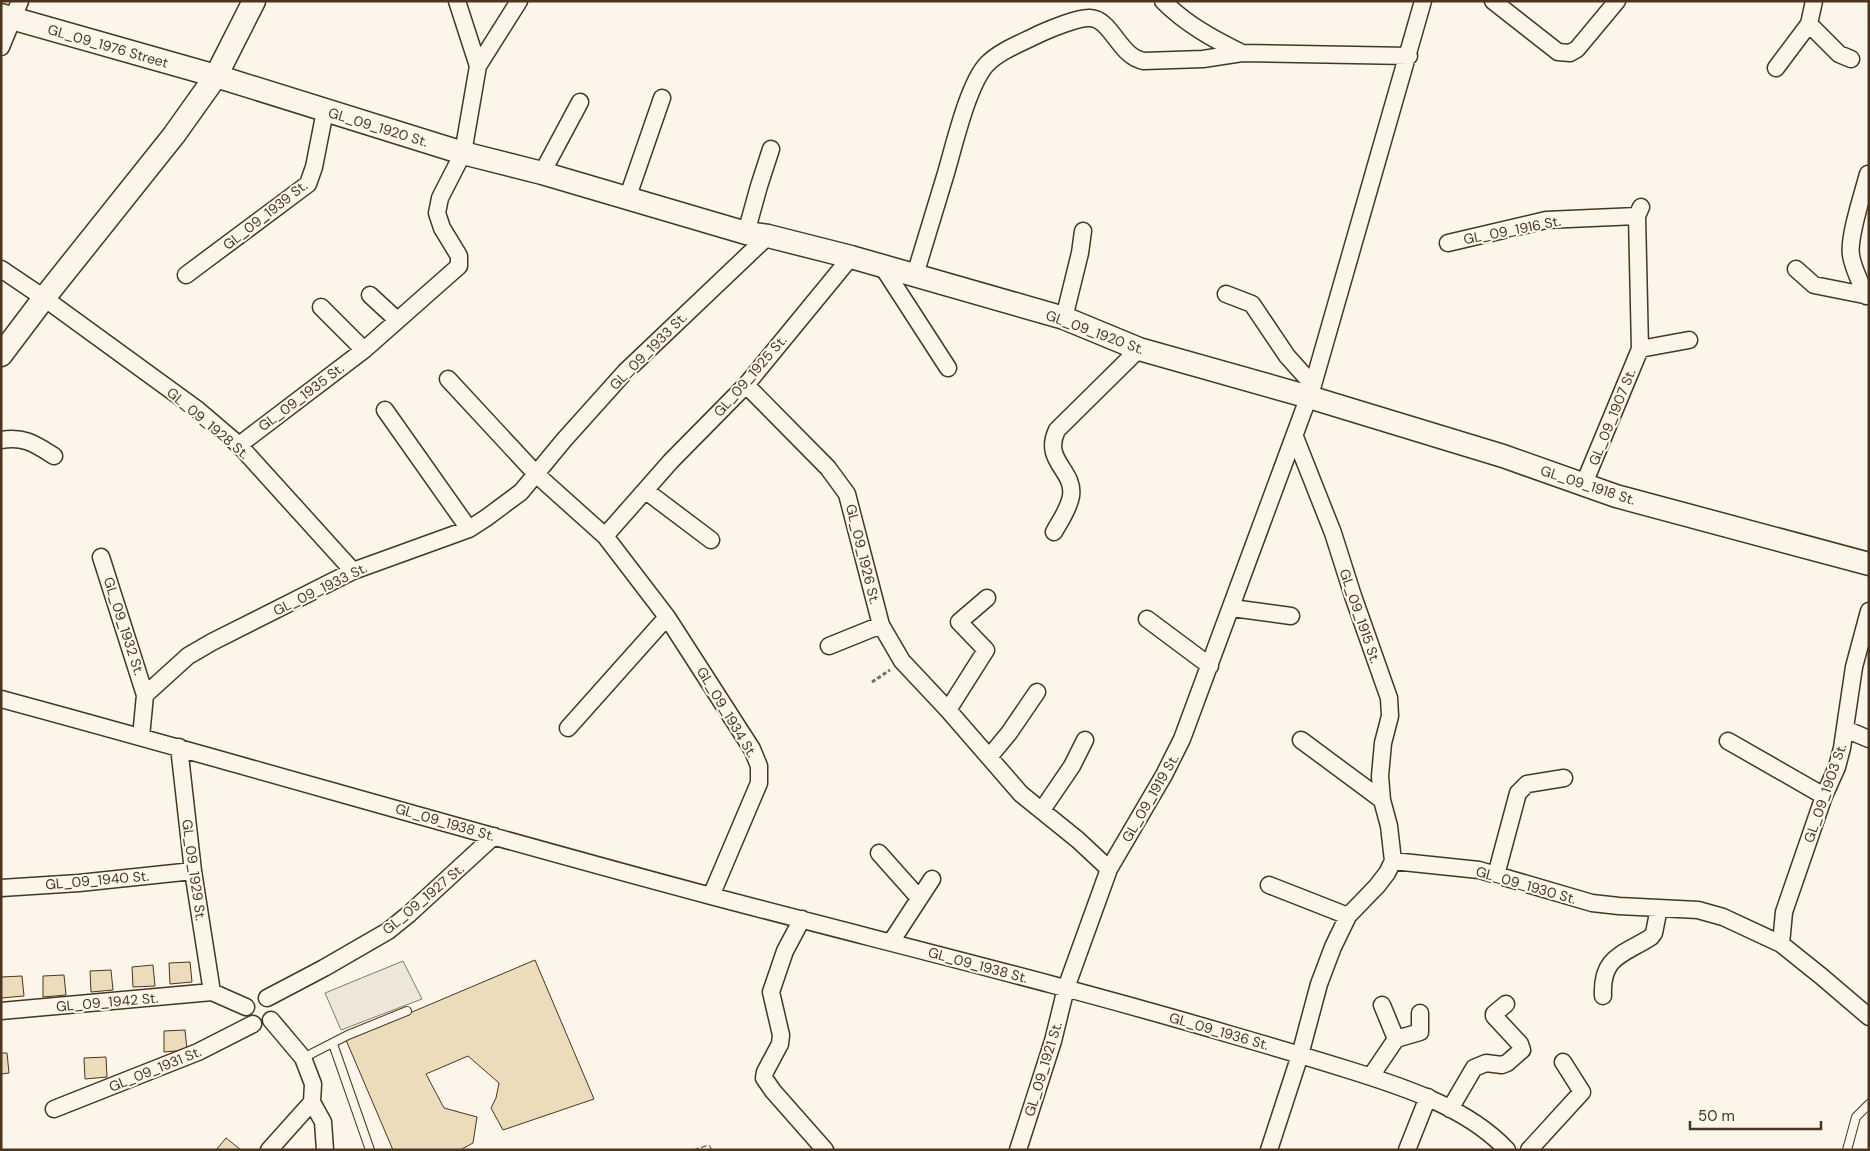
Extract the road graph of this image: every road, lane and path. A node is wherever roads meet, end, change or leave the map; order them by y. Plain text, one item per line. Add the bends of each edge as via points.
1 (254, 1) edge
2 (457, 1) edge
3 (519, 1) edge
4 (1163, 1) edge
5 (1423, 1) edge
6 (1493, 1) edge
7 (1618, 1) edge
8 (1814, 1) edge
9 (11, 12) edge
10 (1809, 24) junction
11 (1, 47) edge
12 (1242, 53) junction
13 (1409, 56) junction
14 (1851, 59) dead end
15 (478, 66) junction
16 (1776, 68) dead end
17 (216, 76) junction
18 (662, 98) dead end
19 (580, 102) dead end
20 (326, 111) junction
21 (772, 149) dead end
22 (463, 152) junction
23 (542, 173) junction
24 (1868, 174) edge
25 (627, 199) junction
26 (1639, 211) joint
27 (1083, 231) dead end
28 (757, 235) junction
29 (1448, 243) dead end
30 (851, 257) junction
31 (882, 266) junction
32 (1, 269) edge
33 (1796, 269) dead end
34 (186, 274) dead end
35 (915, 275) junction
36 (1226, 294) dead end
37 (370, 295) dead end
38 (1868, 296) edge
39 (44, 298) junction
40 (321, 307) dead end
41 (1064, 318) junction
42 (398, 320) junction
43 (1689, 340) dead end
44 (1139, 349) junction
45 (1640, 349) junction
46 (364, 350) junction
47 (1, 355) edge
48 (948, 368) dead end
49 (448, 379) dead end
50 (746, 385) junction
51 (1311, 391) junction
52 (385, 410) dead end
53 (1295, 437) junction
54 (1, 440) edge
55 (239, 445) junction
56 (54, 456) dead end
57 (537, 475) junction
58 (1583, 486) junction
59 (646, 491) junction
60 (469, 529) junction
61 (1054, 532) dead end
62 (605, 536) junction
63 (711, 540) dead end
64 (102, 557) dead end
65 (1869, 564) edge
66 (353, 571) junction
67 (987, 598) dead end
68 (1232, 608) junction
69 (1869, 611) edge
70 (1291, 616) dead end
71 (667, 617) junction
72 (1147, 618) dead end
73 (881, 625) junction
74 (829, 646) dead end
75 (1210, 666) junction
76 (1036, 692) dead end
77 (145, 695) junction
78 (1, 699) edge
79 (948, 710) junction
80 (568, 728) dead end
81 (1845, 729) junction
82 (141, 736) junction
83 (1869, 739) edge
84 (1085, 740) dead end
85 (1301, 740) dead end
86 (1728, 741) dead end
87 (179, 747) junction
88 (990, 756) junction
89 (1564, 778) dead end
90 (1824, 796) junction
91 (1382, 800) junction
92 (1042, 810) junction
93 (494, 836) junction
94 (879, 853) dead end
95 (1393, 860) junction
96 (1110, 870) junction
97 (193, 871) junction
98 (1496, 875) junction
99 (932, 879) dead end
100 (1269, 885) dead end
101 (1, 888) edge
102 (711, 896) junction
103 (919, 898) junction
104 (1659, 908) junction
105 (1348, 916) junction
106 (802, 919) junction
107 (891, 942) junction
108 (1781, 944) junction
109 (1066, 988) junction
110 (212, 992) junction
111 (1604, 996) dead end
112 (267, 998) junction
113 (1506, 1004) dead end
114 (1382, 1005) dead end
115 (246, 1007) junction
116 (1, 1011) edge
117 (407, 1011) dead end
118 (1420, 1014) dead end
119 (1869, 1017) edge
120 (271, 1020) junction
121 (253, 1024) junction
122 (1396, 1040) junction
123 (333, 1044) junction
124 (1300, 1055) junction
125 (304, 1058) junction
126 (1563, 1062) dead end
127 (1371, 1076) junction
128 (1428, 1097) junction
129 (312, 1102) junction
130 (1869, 1104) edge
131 (54, 1109) dead end
132 (1450, 1109) junction
133 (270, 1150) edge
134 (325, 1150) edge
135 (370, 1150) edge
136 (825, 1150) edge
137 (1018, 1150) edge
138 (1269, 1150) edge
139 (1407, 1150) edge
140 (1507, 1150) edge
141 (1529, 1150) edge
142 (1847, 1150) edge

1 - 17 main road
2 - 15 street
3 - 15 street
4 - 12 street via 1207,36
5 - 13 street, GL_09_1919 St.
6 - 7 street via 1562,54 1577,49
8 - 10 street
9 - 11 street
9 - 17 main road, GL_09_1976 Street
10 - 14 street via 1840,54
10 - 16 street
12 - 13 street
12 - 35 street via 1202,59 1136,60 1101,22 1090,18 1049,30 1009,49 987,65 972,88
13 - 51 street, GL_09_1919 St.
15 - 22 street
17 - 20 main road, GL_09_1920 St.
17 - 39 main road via 174,135
18 - 25 street
19 - 23 street
20 - 22 main road, GL_09_1920 St.
20 - 34 street, GL_09_1939 St. via 308,184
21 - 28 street via 759,186
22 - 23 main road, GL_09_1920 St.
22 - 42 street, GL_09_1935 St. via 440,198 437,213 459,256 459,266
23 - 25 main road, GL_09_1920 St.
24 - 38 street via 1850,242 1850,255
25 - 28 main road, GL_09_1920 St.
26 - 29 street, GL_09_1916 St. via 1546,220
26 - 45 street, GL_09_1907 St.
27 - 41 street
28 - 30 main road, GL_09_1920 St.
28 - 57 street, GL_09_1933 St. via 625,372
30 - 31 main road, GL_09_1920 St.
30 - 50 street, GL_09_1925 St.
31 - 35 main road, GL_09_1920 St.
31 - 48 street
32 - 39 street, GL_09_1928 St.
33 - 38 street via 1814,285
35 - 41 main road, GL_09_1920 St.
36 - 51 street via 1252,304
37 - 42 street
39 - 47 main road
39 - 55 street, GL_09_1928 St. via 198,410
40 - 46 street
41 - 44 main road, GL_09_1920 St.
42 - 46 street, GL_09_1935 St.
43 - 45 street
44 - 51 main road, GL_09_1920 St.
44 - 61 street via 1057,430 1052,450 1069,481 1072,494
45 - 58 street, GL_09_1907 St.
46 - 55 street, GL_09_1935 St.
49 - 57 street
50 - 59 street, GL_09_1925 St.
50 - 73 street, GL_09_1926 St. via 828,468 847,494
51 - 53 street, GL_09_1919 St.
51 - 58 main road, GL_09_1918 St.
52 - 60 street
53 - 68 street, GL_09_1919 St.
53 - 91 street, GL_09_1915 St. via 1333,533 1389,698 1390,716 1380,776
54 - 56 street via 26,440
55 - 66 street, GL_09_1928 St.
57 - 60 street, GL_09_1933 St. via 521,492
57 - 62 street, GL_09_1934 St.
58 - 65 main road, GL_09_1918 St.
59 - 62 street, GL_09_1925 St.
59 - 63 street
60 - 66 street, GL_09_1933 St.
62 - 71 street, GL_09_1934 St.
64 - 77 street, GL_09_1932 St.
66 - 77 street, GL_09_1933 St. via 188,656
67 - 79 street via 958,622 986,650
68 - 70 street
68 - 75 street, GL_09_1919 St.
69 - 81 street, GL_09_1903 St. via 1854,667
71 - 80 street
71 - 102 street, GL_09_1934 St. via 752,749 759,766 759,783
72 - 75 street
73 - 74 street
73 - 79 street, GL_09_1926 St. via 902,661
75 - 96 street, GL_09_1919 St. via 1176,753
76 - 88 street
77 - 82 street
78 - 82 street, GL_09_1938 St.
79 - 88 street, GL_09_1926 St.
81 - 83 street
81 - 90 street, GL_09_1903 St. via 1836,767
82 - 87 street, GL_09_1938 St.
84 - 92 street via 1072,766
85 - 91 street
86 - 90 street
87 - 93 street, GL_09_1938 St.
87 - 97 street, GL_09_1929 St.
88 - 92 street, GL_09_1926 St. via 1021,794
89 - 98 street via 1527,784 1518,793
90 - 108 street, GL_09_1903 St. via 1784,912
91 - 95 street, GL_09_1915 St.
92 - 96 street, GL_09_1926 St.
93 - 102 street, GL_09_1938 St.
93 - 112 street, GL_09_1927 St. via 388,930
94 - 103 street
95 - 98 street, GL_09_1930 St.
95 - 105 street via 1377,886
96 - 109 street, GL_09_1919 St.
97 - 101 street, GL_09_1940 St.
97 - 110 street, GL_09_1929 St.
98 - 104 street, GL_09_1930 St. via 1592,903
99 - 103 street
100 - 105 street
102 - 106 street, GL_09_1938 St.
103 - 107 street
104 - 108 street, GL_09_1930 St. via 1698,910 1723,917
104 - 111 street via 1651,936 1620,954 1605,971
105 - 124 street via 1319,984
106 - 107 street, GL_09_1938 St.
106 - 136 street via 785,951 771,992 781,1035 764,1078
107 - 109 street, GL_09_1938 St.
108 - 119 street, GL_09_1930 St.
109 - 124 street, GL_09_1936 St.
109 - 137 street, GL_09_1921 St.
110 - 115 street
110 - 116 street, GL_09_1942 St.
112 - 115 street via 254,998
112 - 120 street via 274,1008
113 - 132 street via 1494,1016 1522,1050 1507,1064 1486,1063 1474,1068
114 - 122 street
115 - 121 street via 248,1020
117 - 123 lane
118 - 122 street via 1420,1032
120 - 121 street via 259,1026
120 - 125 street
121 - 131 street, GL_09_1931 St. via 198,1052
122 - 127 street
123 - 125 lane
123 - 135 lane
124 - 127 street, GL_09_1936 St.
124 - 138 street
125 - 129 street via 313,1084
126 - 141 street via 1582,1092
127 - 128 street, GL_09_1936 St.
128 - 132 street, GL_09_1936 St.
128 - 139 street
129 - 133 street
129 - 134 street via 323,1122
130 - 142 lane via 1856,1117
132 - 140 street, GL_09_1936 St. via 1499,1141

